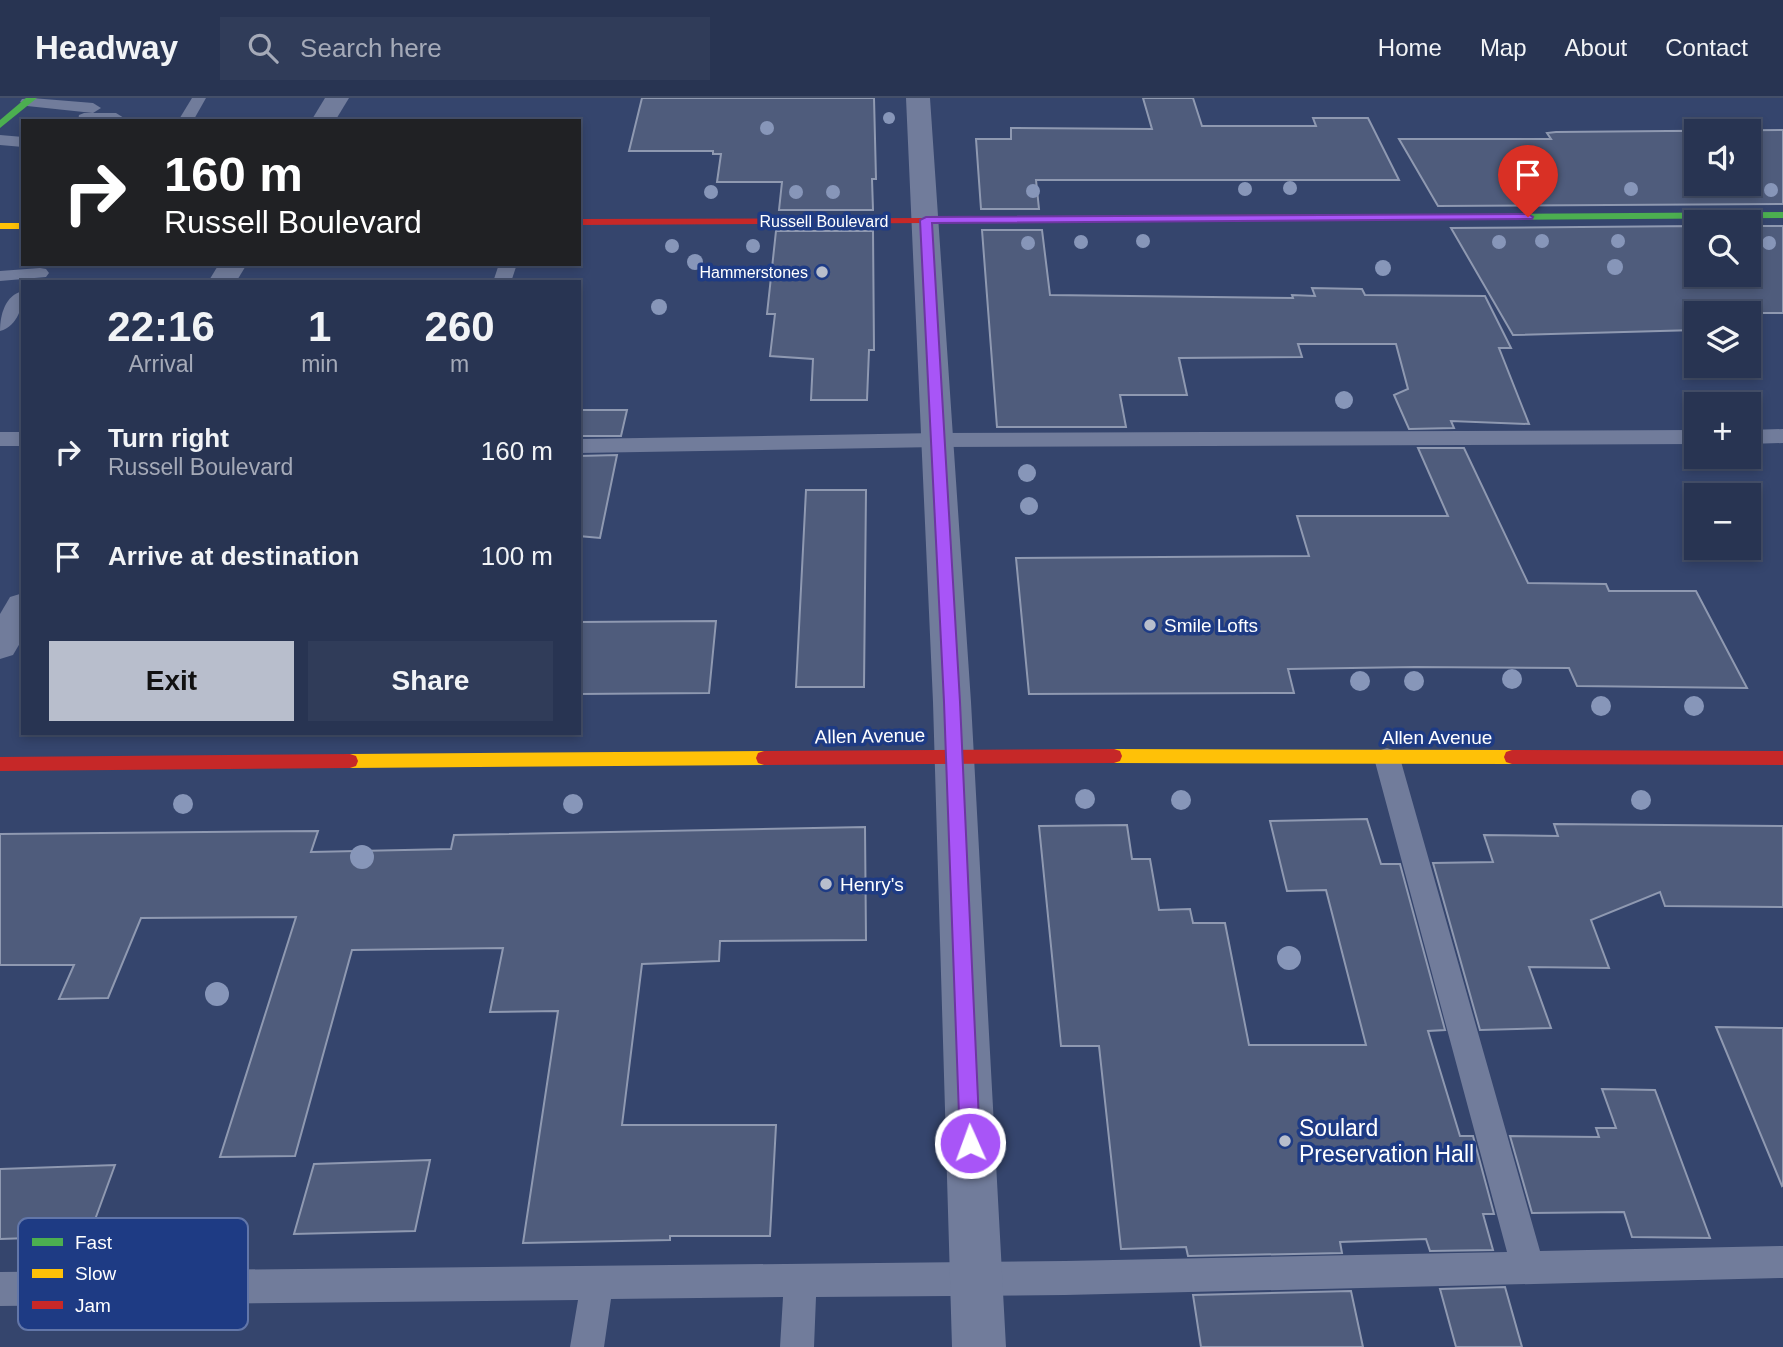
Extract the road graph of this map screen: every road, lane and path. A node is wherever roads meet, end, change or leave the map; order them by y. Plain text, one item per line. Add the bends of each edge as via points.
1 (109, 98) edge
2 (200, 98) edge
3 (337, 98) edge
4 (918, 98) edge
5 (30, 100) edge
6 (86, 116) edge
7 (116, 118) dead end
8 (183, 118) edge
9 (324, 119) edge
10 (0, 125) edge
11 (0, 139) edge
12 (21, 142) edge
13 (1783, 215) edge
14 (926, 220) junction
15 (581, 222) edge
16 (21, 225) edge
17 (0, 226) edge
18 (40, 273) edge
19 (0, 276) edge
20 (21, 299) edge
21 (0, 325) edge
22 (1783, 436) edge
23 (1684, 437) edge
24 (1761, 437) edge
25 (0, 439) edge
26 (21, 439) edge
27 (938, 440) junction
28 (581, 446) edge
29 (21, 609) edge
30 (0, 645) edge
31 (954, 756) junction
32 (1387, 758) junction
33 (1783, 758) edge
34 (0, 765) edge
35 (1783, 1262) edge
36 (1528, 1267) junction
37 (976, 1279) junction
38 (800, 1281) junction
39 (597, 1283) junction
40 (248, 1287) edge
41 (0, 1289) edge
42 (18, 1289) edge
43 (587, 1347) edge
44 (797, 1347) edge
45 (979, 1347) edge

1 - 6 lane
2 - 8 lane
3 - 9 street
4 - 14 street
5 - 6 lane
5 - 10 main road
6 - 7 lane
11 - 12 lane
13 - 14 main road, Russell Boulevard
14 - 15 main road, Russell Boulevard
14 - 27 street
16 - 17 main road
18 - 19 lane
20 - 21 lane
22 - 24 lane
23 - 27 lane
25 - 26 lane
27 - 28 lane
27 - 31 street
29 - 30 street
31 - 32 main road, Allen Avenue
31 - 34 main road, Allen Avenue
31 - 37 street
32 - 33 main road, Allen Avenue
32 - 36 lane
35 - 36 lane
36 - 37 lane
37 - 38 lane
37 - 45 street
38 - 39 lane
38 - 44 lane
39 - 40 lane
39 - 43 lane
41 - 42 lane

